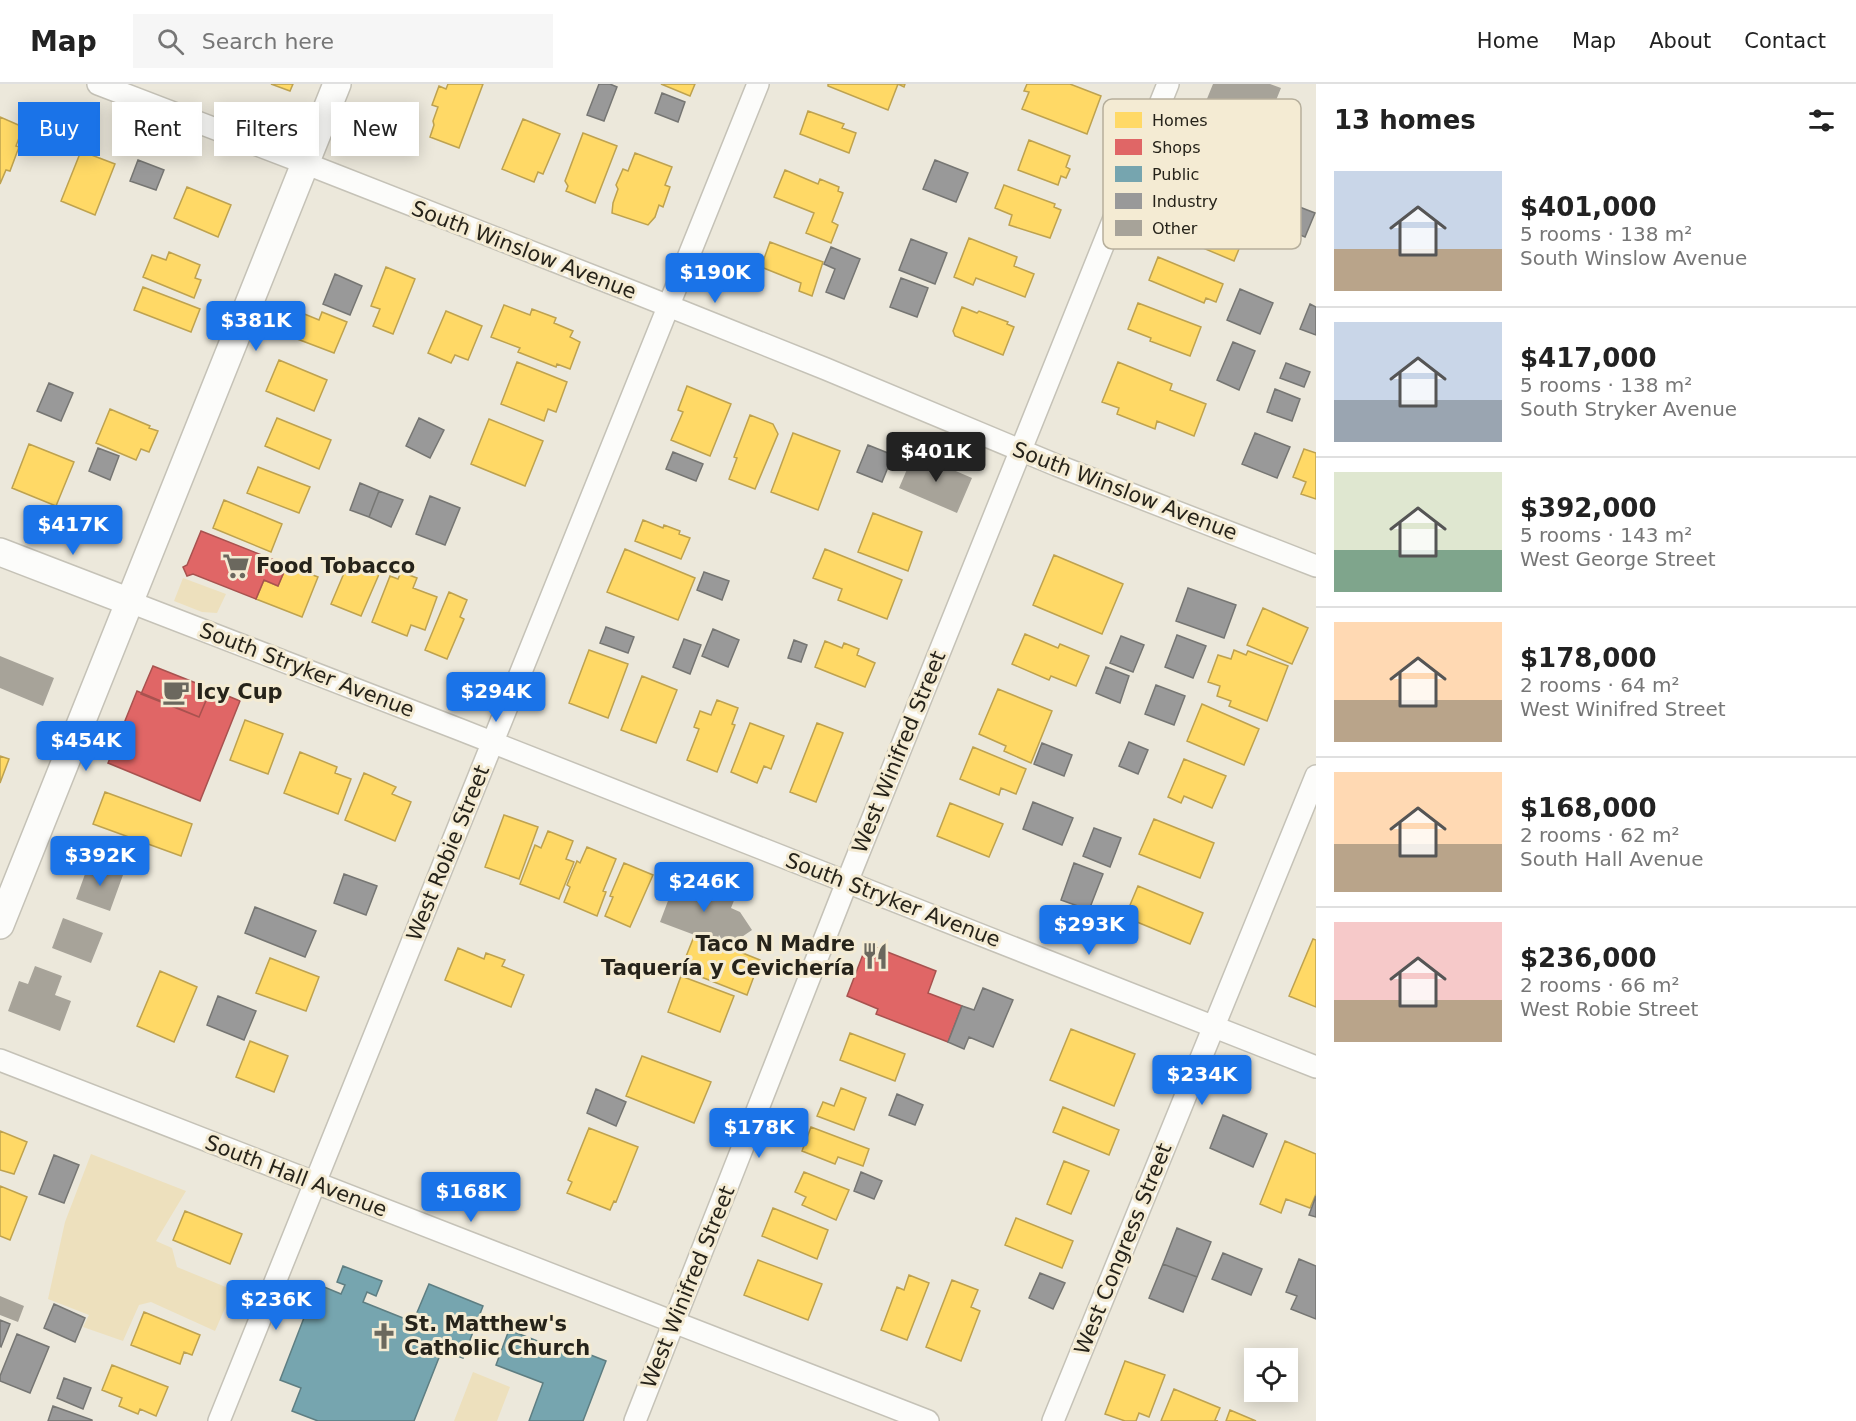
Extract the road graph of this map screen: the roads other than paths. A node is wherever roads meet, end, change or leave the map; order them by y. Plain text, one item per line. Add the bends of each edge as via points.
1 (98, 84) edge
2 (338, 84) edge
3 (758, 84) edge
4 (1168, 84) edge
5 (1162, 99) edge
6 (307, 164) junction
7 (1103, 246) edge
8 (669, 307) junction
9 (1021, 450) junction
10 (0, 552) edge
11 (1316, 566) edge
12 (130, 602) junction
13 (492, 742) junction
14 (1316, 776) edge
15 (847, 882) junction
16 (0, 925) edge
17 (1214, 1026) junction
18 (0, 1060) edge
19 (1316, 1067) edge
20 (315, 1183) junction
21 (674, 1322) junction
22 (219, 1421) edge
23 (635, 1421) edge
24 (928, 1421) edge
25 (1053, 1421) edge

1 - 6 street, South Winslow Avenue
2 - 6 street
3 - 8 street, West Robie Street
4 - 5 street, West Winifred Street
6 - 8 street, South Winslow Avenue
6 - 12 street
7 - 9 street, West Winifred Street
8 - 9 street, South Winslow Avenue
8 - 13 street, West Robie Street
9 - 11 street, South Winslow Avenue
9 - 15 street, West Winifred Street
10 - 12 street, South Stryker Avenue
12 - 13 street, South Stryker Avenue
12 - 16 street
13 - 15 street, South Stryker Avenue
13 - 20 street, West Robie Street
14 - 17 street, West Congress Street
15 - 17 street, South Stryker Avenue
15 - 21 street, West Winifred Street
17 - 19 street, South Stryker Avenue
17 - 25 street, West Congress Street
18 - 20 street, South Hall Avenue
20 - 21 street, South Hall Avenue
20 - 22 street, West Robie Street
21 - 23 street, West Winifred Street
21 - 24 street, South Hall Avenue

